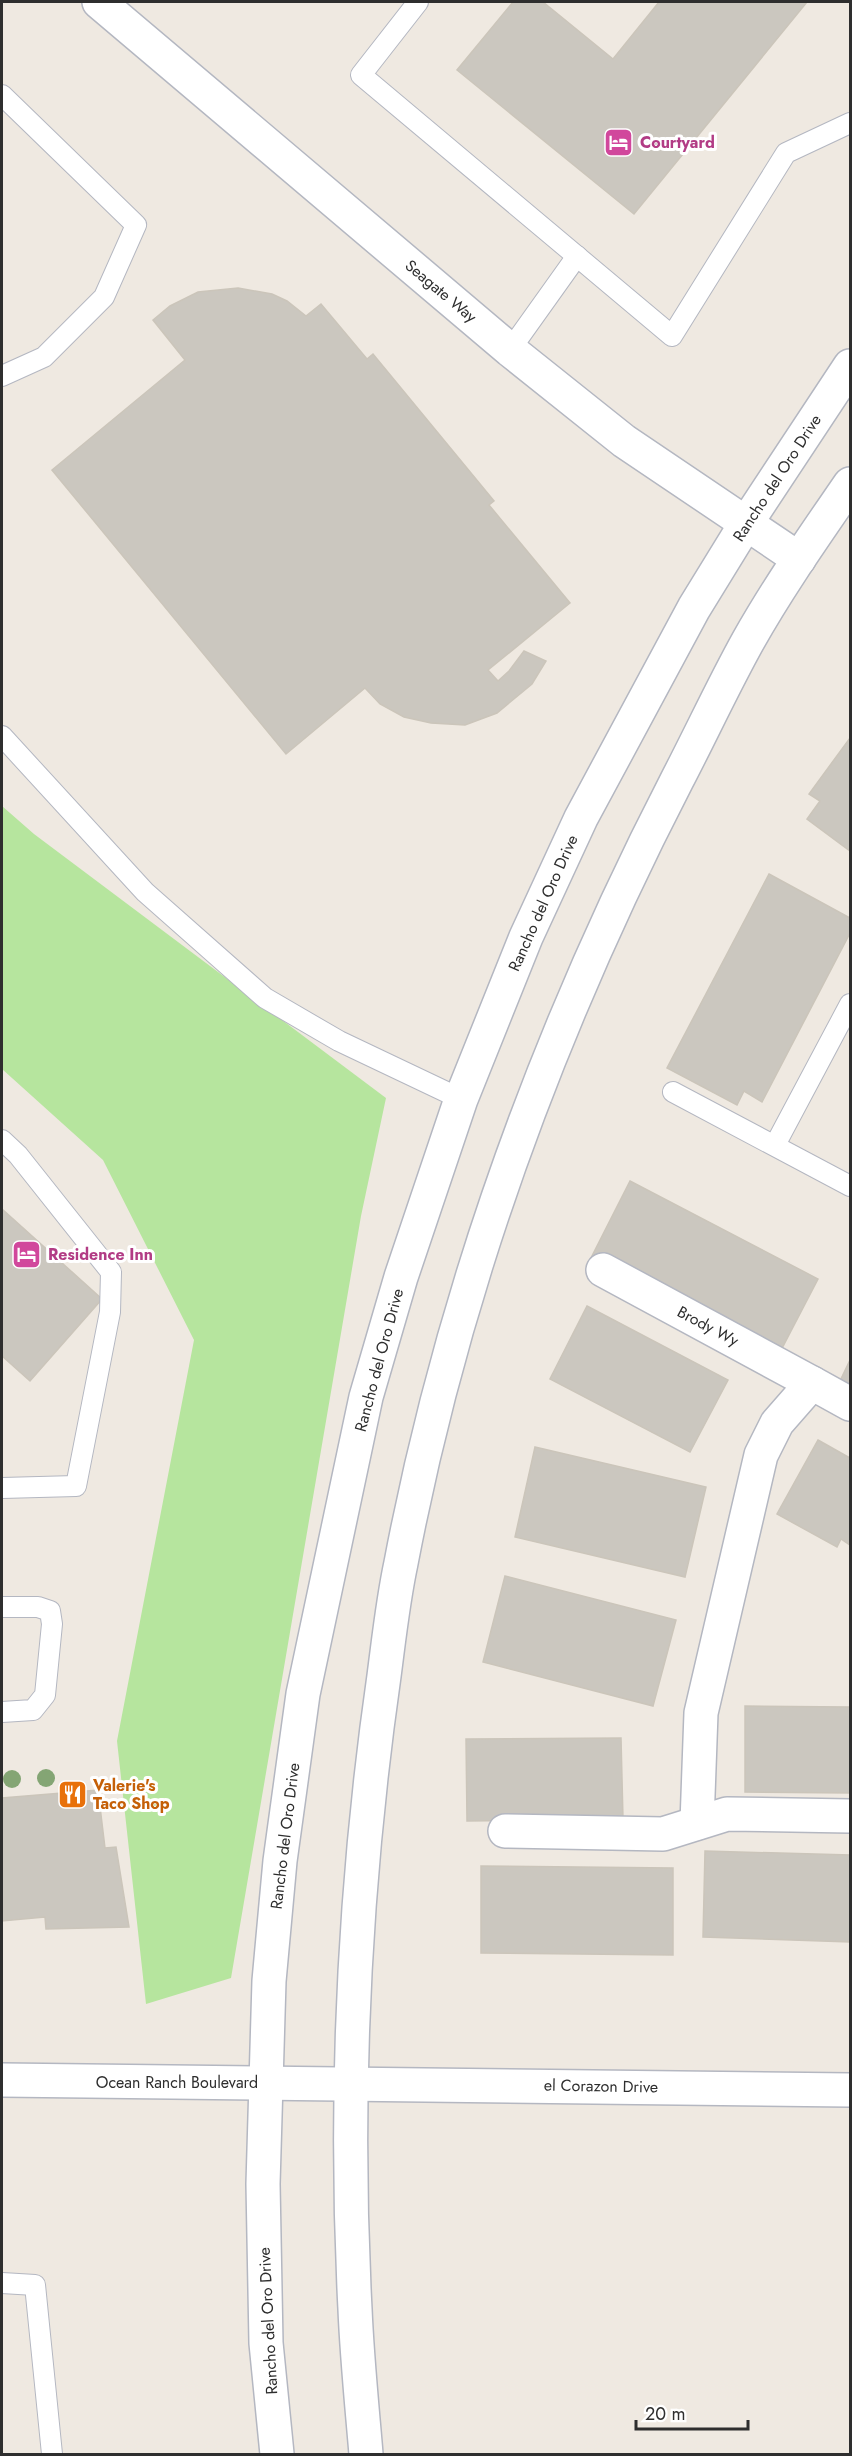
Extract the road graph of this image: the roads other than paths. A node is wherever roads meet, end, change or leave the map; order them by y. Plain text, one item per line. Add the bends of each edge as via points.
1 (99, 2) edge
2 (418, 2) edge
3 (2, 95) edge
4 (850, 123) edge
5 (577, 256) junction
6 (510, 350) junction
7 (850, 366) edge
8 (2, 376) edge
9 (850, 484) edge
10 (745, 525) junction
11 (799, 559) junction
12 (2, 736) edge
13 (850, 1004) edge
14 (673, 1092) dead end
15 (461, 1099) junction
16 (2, 1140) edge
17 (775, 1145) junction
18 (850, 1186) edge
19 (603, 1270) dead end
20 (812, 1383) junction
21 (850, 1404) edge
22 (2, 1488) edge
23 (2, 1607) edge
24 (2, 1712) edge
25 (850, 1816) edge
26 (697, 1823) junction
27 (505, 1831) dead end
28 (2, 2080) edge
29 (266, 2083) junction
30 (352, 2083) junction
31 (850, 2090) edge
32 (2, 2283) edge
33 (52, 2454) edge
34 (277, 2454) edge
35 (366, 2454) edge

1 - 6 main road, Seagate Way
2 - 5 lane via 361,75
3 - 8 lane via 136,225 104,297 44,357
4 - 5 lane via 786,153 672,336
5 - 6 lane
6 - 10 main road, Seagate Way via 624,441
7 - 10 main road, Rancho del Oro Drive
9 - 11 main road
10 - 11 main road, Seagate Way
10 - 15 main road, Rancho del Oro Drive via 694,608 580,818 526,937
11 - 30 main road via 749,639 642,848 588,964 525,1123 432,1413 400,1567 381,1696 361,1881
12 - 15 lane via 145,892 265,998 339,1041
13 - 17 lane
14 - 17 lane
15 - 29 main road, Rancho del Oro Drive via 401,1277 366,1397 303,1694 280,1861 269,1981
16 - 22 lane via 111,1272 110,1312 75,1486
17 - 18 lane
19 - 20 main road, Brody Wy
20 - 21 main road, Brody Wy
20 - 26 main road via 777,1423 761,1455 701,1713
23 - 24 lane via 50,1611 52,1624 45,1695 33,1710
25 - 26 main road via 727,1814
26 - 27 main road via 663,1834
28 - 29 main road, Ocean Ranch Boulevard
29 - 30 main road, Ocean Ranch Boulevard
29 - 34 main road, Rancho del Oro Drive via 266,2343
30 - 31 main road, el Corazon Drive
30 - 35 main road via 355,2308
32 - 33 lane via 35,2285

